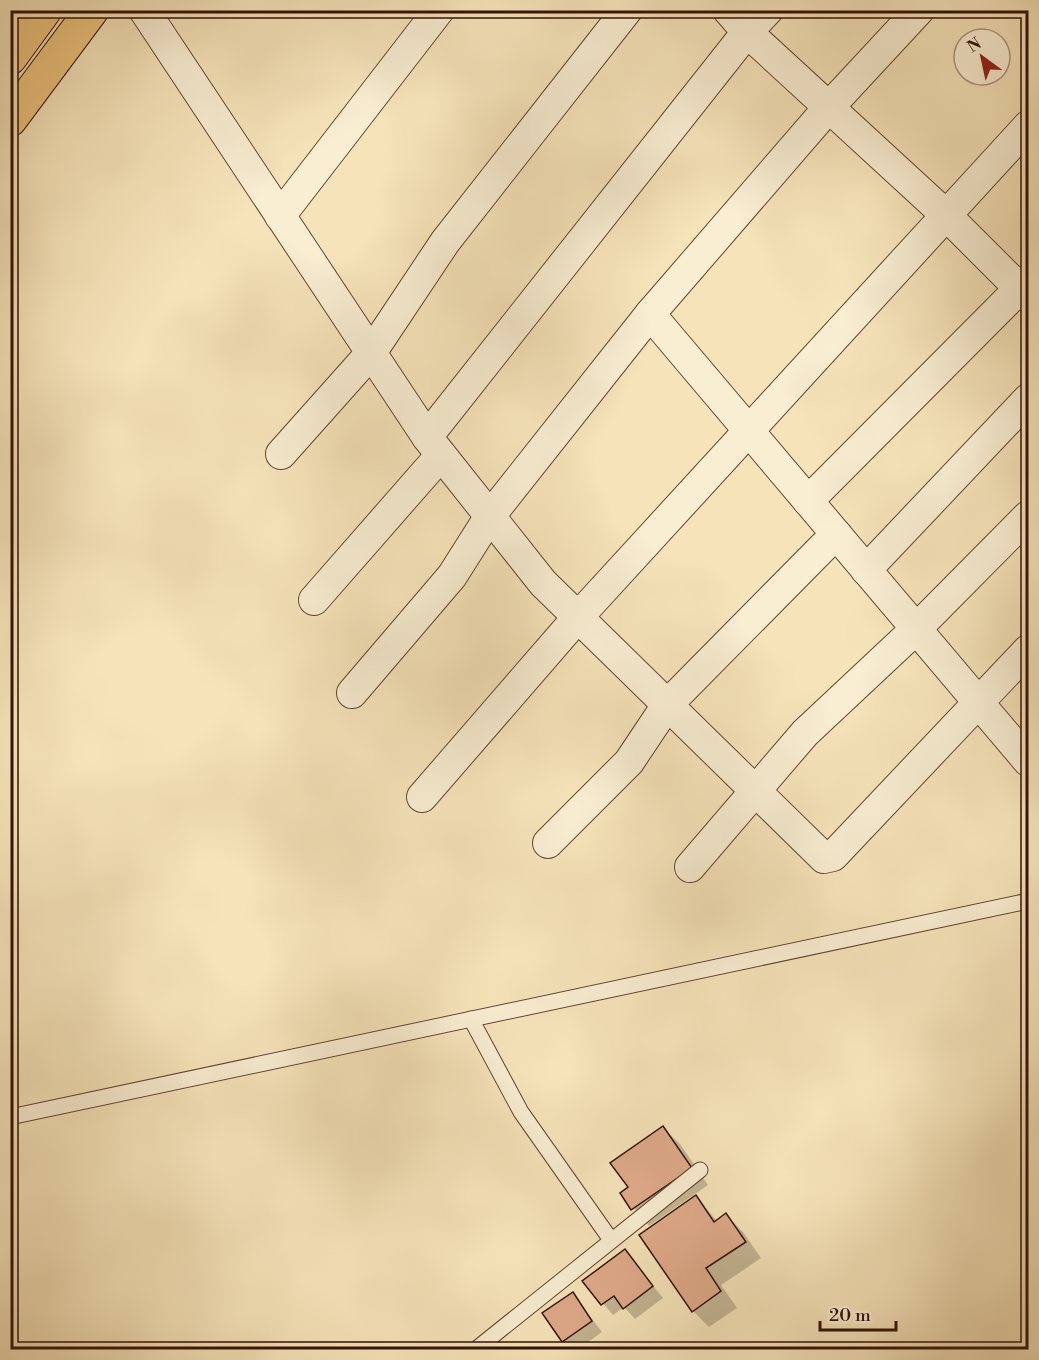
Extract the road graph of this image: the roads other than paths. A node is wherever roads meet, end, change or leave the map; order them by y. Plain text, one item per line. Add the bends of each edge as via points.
1 (45, 10) edge
2 (92, 10) edge
3 (144, 10) edge
4 (438, 10) edge
5 (627, 10) edge
6 (768, 10) edge
7 (919, 10) edge
8 (738, 21) edge
9 (10, 58) edge
10 (829, 107) junction
11 (10, 120) edge
12 (1029, 126) edge
13 (946, 215) junction
14 (280, 216) junction
15 (1026, 289) edge
16 (650, 314) junction
17 (371, 353) junction
18 (1029, 399) edge
19 (748, 430) junction
20 (434, 446) junction
21 (280, 454) dead end
22 (808, 501) junction
23 (490, 516) junction
24 (1029, 516) edge
25 (836, 534) junction
26 (866, 570) junction
27 (314, 600) dead end
28 (578, 617) junction
29 (916, 628) junction
30 (1029, 650) edge
31 (352, 693) dead end
32 (978, 702) junction
33 (667, 705) junction
34 (1029, 761) edge
35 (755, 792) junction
36 (422, 797) dead end
37 (548, 843) dead end
38 (690, 867) dead end
39 (1029, 901) edge
40 (471, 1019) junction
41 (10, 1117) edge
42 (700, 1170) dead end
43 (611, 1240) junction
44 (475, 1350) edge

1 - 9 main road
2 - 11 main road
3 - 14 street
4 - 14 street
5 - 17 street via 445,242
6 - 8 street
7 - 10 street
8 - 10 street
8 - 20 street
10 - 13 street
10 - 16 street
12 - 13 street
13 - 15 street
13 - 19 street
14 - 17 street
15 - 22 street
16 - 19 street
16 - 23 street
17 - 20 street
17 - 21 street
18 - 26 street
19 - 22 street
19 - 28 street
20 - 23 street
20 - 27 street
22 - 25 street
23 - 28 street via 543,583
23 - 31 street via 452,576
24 - 29 street
25 - 26 street
25 - 33 street
26 - 29 street
28 - 33 street
28 - 36 street
29 - 32 street
29 - 35 street via 806,733
30 - 32 street
32 - 34 street
32 - 35 street via 833,855 824,858 816,852
33 - 35 street
33 - 37 street via 629,762
35 - 38 street
39 - 40 lane
40 - 41 lane
40 - 43 lane via 521,1112
42 - 43 lane
43 - 44 lane

